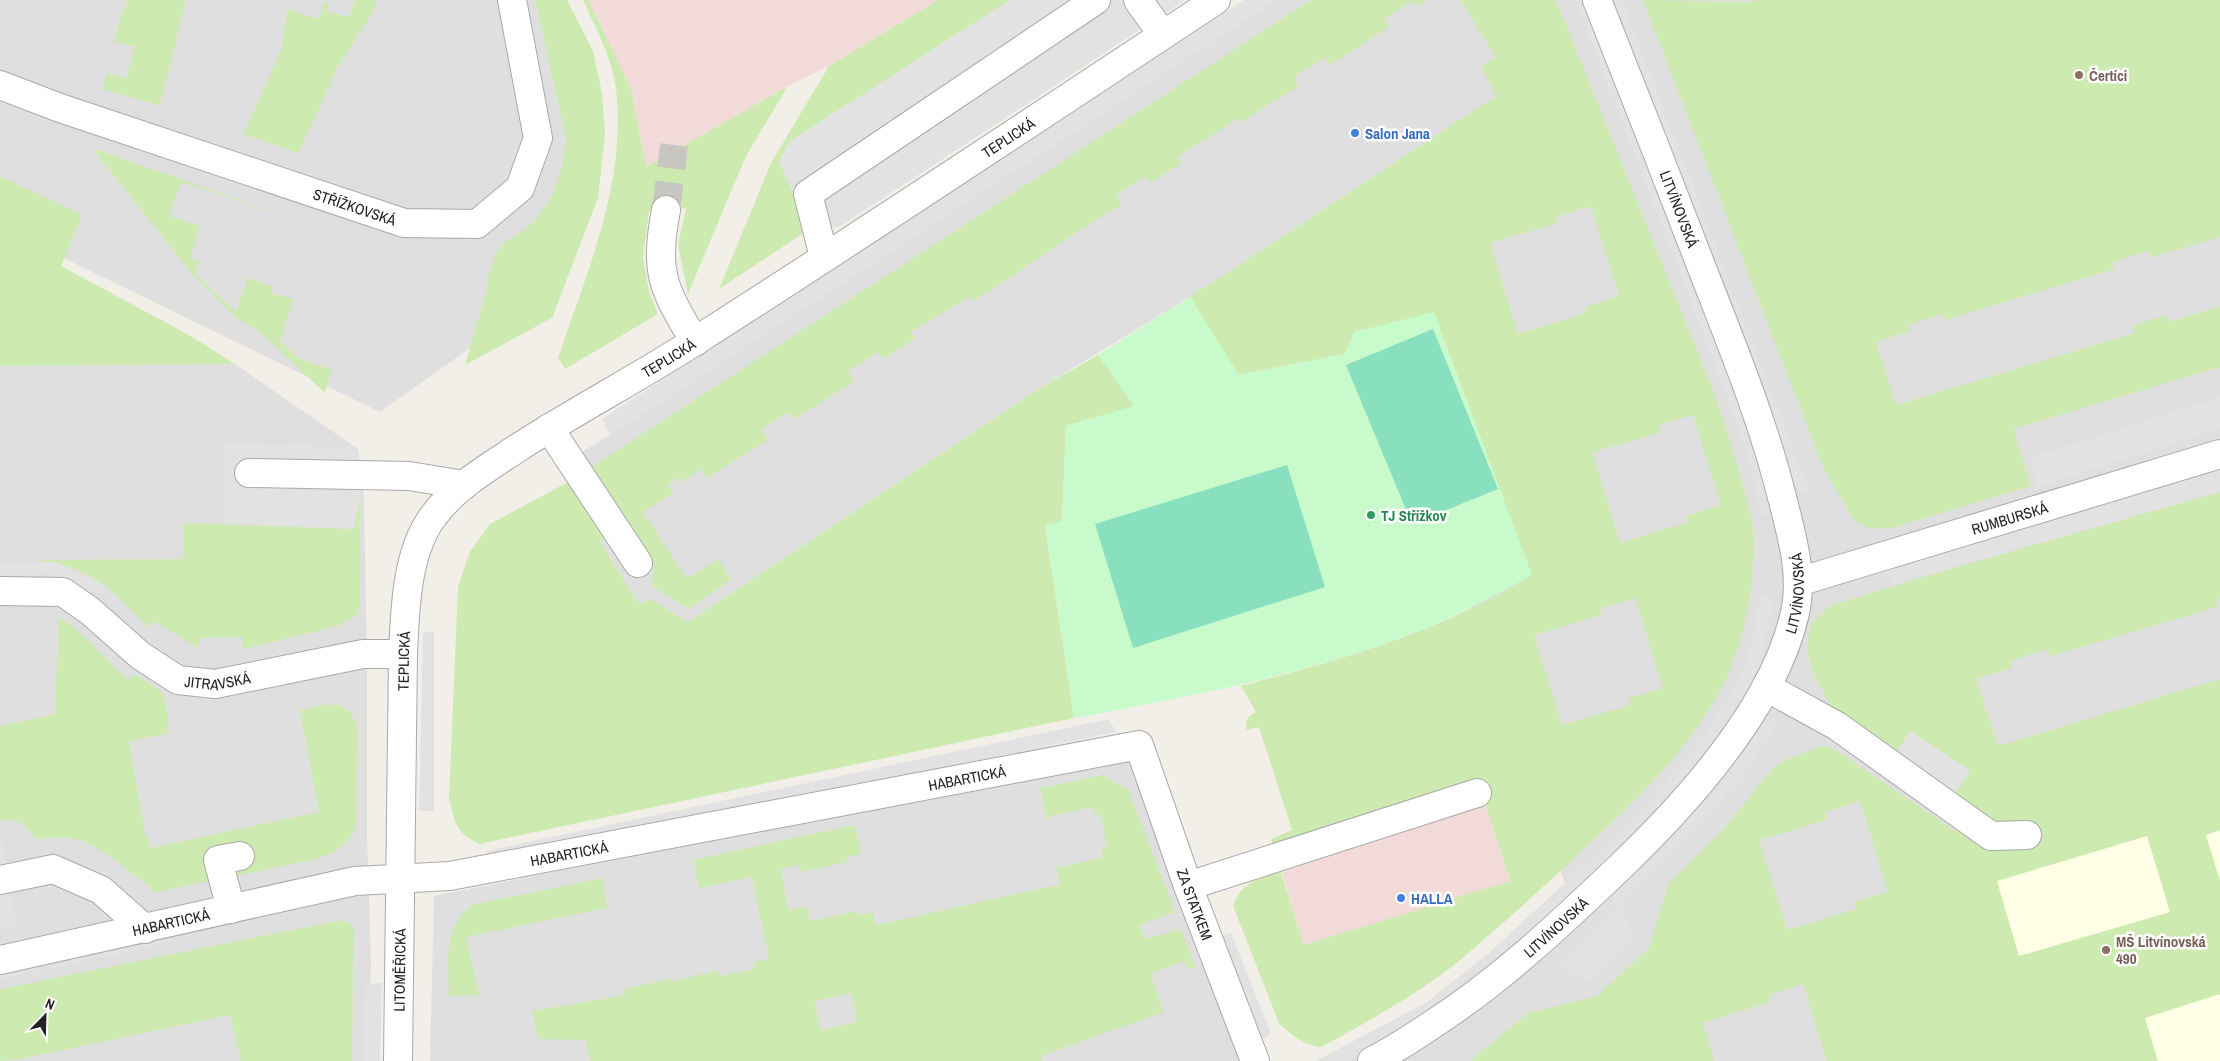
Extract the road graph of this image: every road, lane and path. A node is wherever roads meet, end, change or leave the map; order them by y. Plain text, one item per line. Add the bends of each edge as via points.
1 (512, 0) edge
2 (1096, 0) edge
3 (1138, 0) edge
4 (1216, 0) edge
5 (1598, 0) edge
6 (1163, 35) junction
7 (0, 85) edge
8 (666, 210) tunnel mouth
9 (824, 257) junction
10 (695, 342) junction
11 (549, 428) junction
12 (2220, 454) edge
13 (249, 473) dead end
14 (464, 485) junction
15 (638, 563) dead end
16 (1798, 582) junction
17 (0, 591) edge
18 (403, 654) junction
19 (1766, 686) junction
20 (1139, 745) joint
21 (1476, 793) dead end
22 (2027, 835) dead end
23 (240, 856) dead end
24 (400, 879) junction
25 (0, 880) edge
26 (1188, 886) junction
27 (231, 909) junction
28 (145, 929) junction
29 (0, 960) edge
30 (1384, 1059) edge
31 (398, 1061) edge
32 (1255, 1061) edge

1 - 7 street, STŘÍŽKOVSKÁ via 538,138 520,188 477,224 404,223
2 - 9 street via 808,194
3 - 6 street
4 - 6 street, TEPLICKÁ
5 - 16 street, LITVÍNOVSKÁ via 1752,396 1776,470 1794,544
6 - 9 street, TEPLICKÁ
8 - 10 street via 660,263 664,286
9 - 10 street, TEPLICKÁ
10 - 11 street, TEPLICKÁ
11 - 14 street, TEPLICKÁ
11 - 15 street
12 - 16 street, RUMBURSKÁ
13 - 14 street via 409,476
14 - 18 street, TEPLICKÁ via 431,518 421,538 406,597
16 - 19 street, LITVÍNOVSKÁ via 1795,612 1778,664
17 - 18 street, JITRAVSKÁ via 63,592 141,656 178,680 215,684 362,654
18 - 24 street, TEPLICKÁ
19 - 22 street via 1836,726 1991,836
19 - 30 street, LITVÍNOVSKÁ via 1736,736 1705,778 1628,860 1517,964
20 - 24 street, HABARTICKÁ via 450,876
20 - 26 street, ZA STATKEM
21 - 26 street
23 - 27 street via 218,860
24 - 27 street, HABARTICKÁ via 355,881
24 - 31 street, LITOMĚŘICKÁ
25 - 28 street via 53,869 100,890
26 - 32 street, ZA STATKEM
27 - 28 street, HABARTICKÁ
28 - 29 street, HABARTICKÁ

